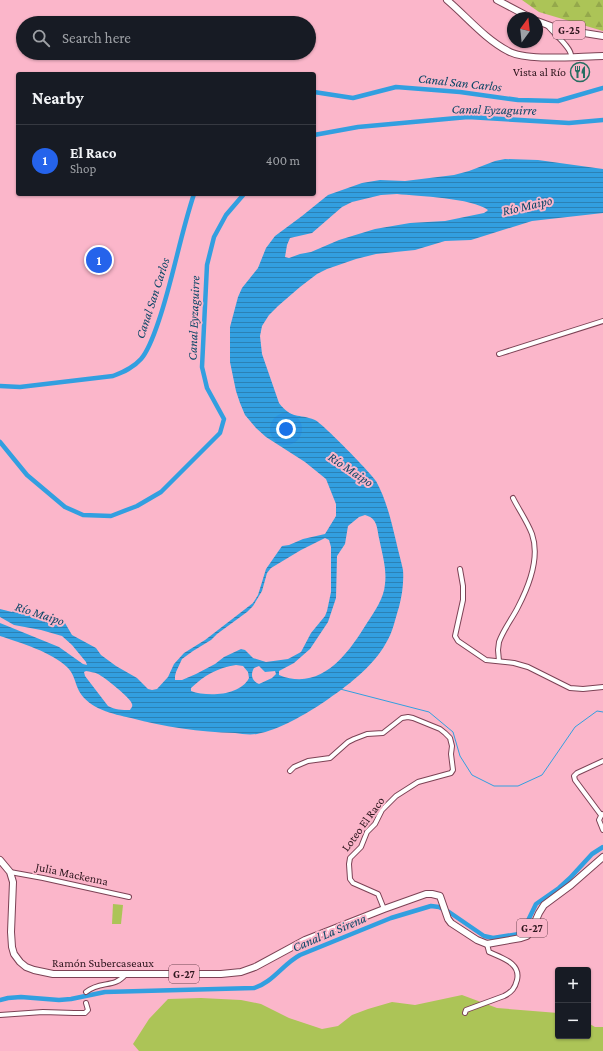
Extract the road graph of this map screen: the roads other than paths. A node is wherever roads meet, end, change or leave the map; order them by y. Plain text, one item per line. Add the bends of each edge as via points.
1 (447, 0) edge
2 (497, 0) edge
3 (520, 12) edge
4 (543, 23) edge
5 (547, 25) junction
6 (603, 36) edge
7 (572, 56) junction
8 (603, 56) edge
9 (603, 321) edge
10 (499, 354) dead end
11 (513, 498) dead end
12 (460, 569) dead end
13 (499, 661) junction
14 (603, 687) edge
15 (603, 761) edge
16 (290, 771) dead end
17 (602, 815) edge
18 (603, 830) edge
19 (603, 857) edge
20 (0, 860) edge
21 (10, 872) junction
22 (129, 897) dead end
23 (384, 909) junction
24 (487, 944) junction
25 (126, 974) junction
26 (86, 992) dead end
27 (86, 1003) dead end
28 (465, 1013) dead end
29 (0, 1015) edge

1 - 7 main road, G-25 via 479,30 509,52 534,57
2 - 3 main road
4 - 5 main road, G-25
5 - 6 main road, G-25
5 - 7 street via 570,50
7 - 8 main road, G-25
9 - 10 street
11 - 13 street via 532,533 534,557 524,596 499,642
12 - 13 street via 463,600 455,638 486,660
13 - 14 street via 528,667 570,688
15 - 17 street via 574,776
16 - 23 street, Loteo El Raco via 308,761 330,758 354,739 367,734 383,733 402,718 413,718 440,729 450,738 452,773 418,782 396,796 382,810 360,847 350,858 350,879 353,883 378,894
17 - 18 street via 599,820
19 - 24 main road, G-27 via 572,885 544,905 526,936
20 - 21 main road
21 - 22 street, Julia Mackenna
21 - 25 main road, Ramón Subercaseaux / G-27 via 13,882 11,943 20,962 34,970 53,974
23 - 24 main road, Ramón Subercaseaux / G-27 via 426,894 438,895 453,925
23 - 25 main road, Ramón Subercaseaux / G-27 via 305,940 255,968 240,972
24 - 28 street via 489,952 515,966 519,974 515,987 504,996 466,1010
25 - 26 street via 116,983 99,985
27 - 29 street via 88,1010 83,1013

